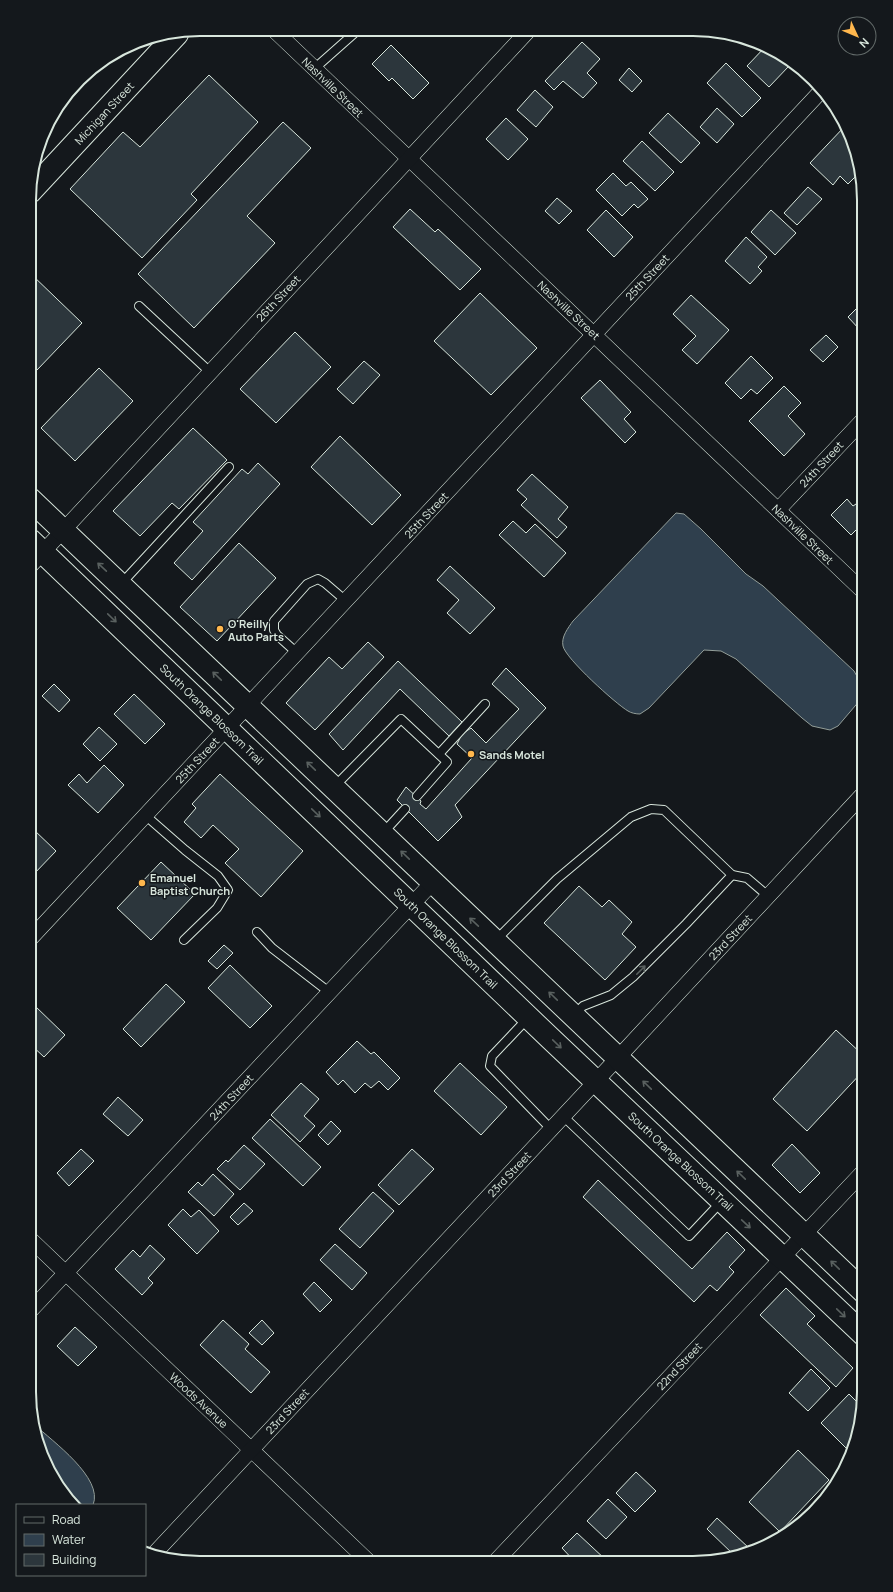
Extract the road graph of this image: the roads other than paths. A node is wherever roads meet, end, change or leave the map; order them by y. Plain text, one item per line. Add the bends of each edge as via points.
1 (280, 36) edge
2 (351, 36) edge
3 (523, 36) edge
4 (173, 38) edge
5 (314, 69) junction
6 (818, 94) edge
7 (408, 158) junction
8 (36, 185) edge
9 (139, 306) dead end
10 (594, 334) junction
11 (210, 372) junction
12 (857, 425) edge
13 (229, 467) dead end
14 (36, 505) edge
15 (778, 510) junction
16 (64, 531) junction
17 (36, 552) edge
18 (36, 555) edge
19 (120, 584) junction
20 (857, 585) edge
21 (346, 601) junction
22 (297, 653) junction
23 (485, 704) dead end
24 (248, 706) junction
25 (226, 728) junction
26 (439, 754) junction
27 (334, 787) junction
28 (417, 796) dead end
29 (857, 801) edge
30 (405, 809) dead end
31 (145, 815) junction
32 (382, 834) junction
33 (732, 876) junction
34 (433, 882) junction
35 (768, 896) junction
36 (411, 905) junction
37 (257, 932) dead end
38 (36, 933) edge
39 (184, 940) dead end
40 (494, 941) junction
41 (330, 992) junction
42 (574, 1016) junction
43 (529, 1017) junction
44 (618, 1058) junction
45 (596, 1081) junction
46 (563, 1116) junction
47 (551, 1129) junction
48 (857, 1178) edge
49 (722, 1201) junction
50 (804, 1235) junction
51 (36, 1245) edge
52 (782, 1257) junction
53 (65, 1273) junction
54 (857, 1285) edge
55 (36, 1304) edge
56 (857, 1328) edge
57 (251, 1449) junction
58 (158, 1550) edge
59 (363, 1556) edge
60 (501, 1556) edge

1 - 5 street, Nashville Street
2 - 5 lane
3 - 7 street, 26th Street
4 - 8 main road, Michigan Street
5 - 7 street, Nashville Street
6 - 10 street, 25th Street
7 - 10 street, Nashville Street
7 - 11 street, 26th Street
9 - 11 lane
10 - 15 street, Nashville Street
10 - 21 street, 25th Street
11 - 16 street, 26th Street
12 - 15 street, 24th Street
13 - 19 lane
14 - 16 main road
15 - 20 street, Nashville Street
16 - 17 street, 26th Street
19 -> 16 main road
18 -> 25 main road, South Orange Blossom Trail
24 -> 19 main road
21 - 22 street, 25th Street
21 - 22 lane via 318,579 307,584 274,621 277,635
22 - 24 street, 25th Street
23 - 26 lane
24 - 25 street, 25th Street
27 -> 24 main road
25 - 31 street, 25th Street
25 -> 36 main road, South Orange Blossom Trail
26 - 27 lane via 401,719
26 - 28 lane via 447,762
27 - 32 main road
29 - 35 street, 23rd Street
30 - 32 lane
31 - 38 street, 25th Street
31 - 39 lane via 218,876 228,890 217,908
34 -> 32 main road
33 - 35 lane via 747,878
33 - 40 lane via 664,810 651,808 630,817 557,878
42 -> 33 lane via 583,1006 611,995 633,978
34 - 36 street, 24th Street
40 -> 34 main road
35 - 44 street, 23rd Street
36 - 41 street, 24th Street
36 - 43 main road, South Orange Blossom Trail
37 - 41 lane via 272,948
42 -> 40 main road
41 - 53 street, 24th Street
42 - 44 main road
43 -> 45 main road, South Orange Blossom Trail
43 - 47 lane via 492,1056 490,1066
44 - 45 street, 23rd Street
50 -> 44 main road
45 - 46 street, 23rd Street
45 - 49 main road, South Orange Blossom Trail
46 - 47 street, 23rd Street
46 - 49 lane via 688,1236
47 - 57 street, 23rd Street
48 - 50 street, 22nd Street
49 -> 52 main road, South Orange Blossom Trail
50 - 52 street, 22nd Street
54 -> 50 main road
51 - 53 street, Woods Avenue
52 -> 56 main road, South Orange Blossom Trail
52 - 60 street, 22nd Street
53 - 55 street, 24th Street
53 - 57 street, Woods Avenue
57 - 58 street, 23rd Street
57 - 59 street, Woods Avenue

